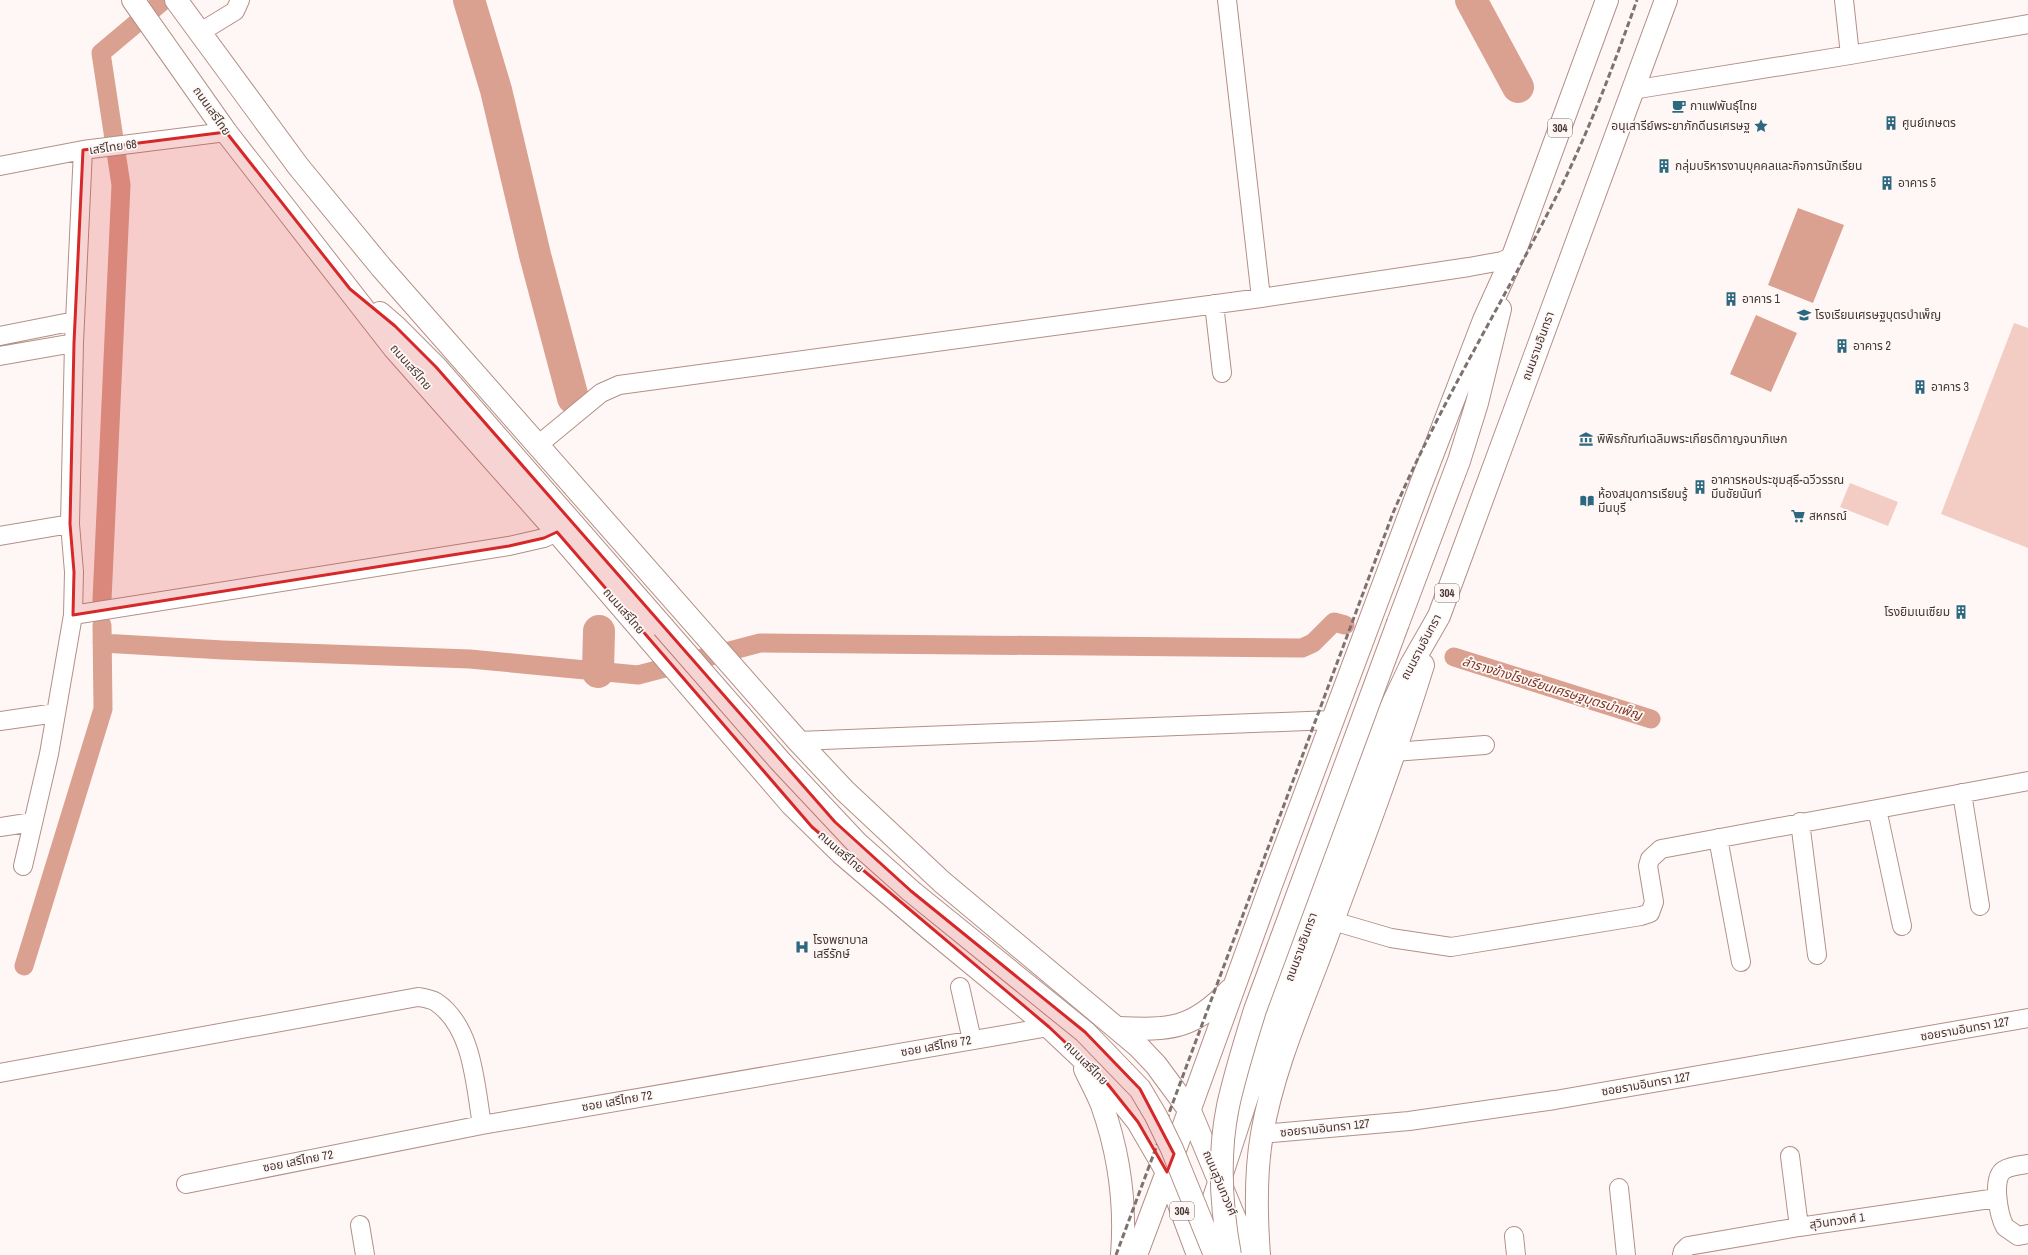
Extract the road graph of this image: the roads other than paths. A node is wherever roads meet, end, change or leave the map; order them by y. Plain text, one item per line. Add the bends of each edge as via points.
1 (133, 0) edge
2 (176, 0) edge
3 (240, 0) edge
4 (1228, 0) edge
5 (1607, 0) edge
6 (1666, 0) edge
7 (1844, 0) edge
8 (2028, 24) edge
9 (196, 29) junction
10 (1850, 55) junction
11 (1632, 90) junction
12 (226, 132) junction
13 (86, 150) junction
14 (0, 166) edge
15 (1513, 256) junction
16 (350, 289) junction
17 (1260, 298) junction
18 (1214, 304) junction
19 (75, 321) junction
20 (0, 336) edge
21 (74, 342) junction
22 (0, 356) edge
23 (1222, 373) dead end
24 (538, 445) junction
25 (70, 524) junction
26 (557, 532) junction
27 (0, 536) edge
28 (73, 615) junction
29 (1439, 616) junction
30 (56, 713) junction
31 (1332, 720) junction
32 (0, 721) edge
33 (798, 741) junction
34 (1485, 745) dead end
35 (1394, 752) junction
36 (2028, 781) edge
37 (1962, 793) junction
38 (1877, 808) junction
39 (33, 822) junction
40 (1800, 822) junction
41 (0, 827) edge
42 (1718, 838) junction
43 (1287, 842) junction
44 (915, 856) junction
45 (1334, 858) junction
46 (24, 866) dead end
47 (883, 888) junction
48 (1980, 906) dead end
49 (1333, 921) junction
50 (1902, 926) dead end
51 (1817, 955) dead end
52 (1741, 962) dead end
53 (960, 987) dead end
54 (1234, 987) junction
55 (2028, 1018) edge
56 (1049, 1027) junction
57 (1118, 1028) junction
58 (972, 1040) junction
59 (1076, 1052) junction
60 (0, 1073) edge
61 (1190, 1111) junction
62 (482, 1124) junction
63 (1262, 1134) junction
64 (1790, 1156) dead end
65 (2028, 1164) edge
66 (1167, 1172) junction
67 (1220, 1181) junction
68 (186, 1184) dead end
69 (1619, 1188) dead end
70 (1997, 1198) junction
71 (360, 1225) dead end
72 (1798, 1227) junction
73 (2028, 1234) edge
74 (1514, 1236) dead end
75 (1201, 1254) edge
76 (366, 1255) edge
77 (1122, 1255) edge
78 (1136, 1255) edge
79 (1230, 1255) edge
80 (1250, 1255) edge
81 (1259, 1255) edge
82 (1516, 1255) edge
83 (1626, 1255) edge
84 (1682, 1255) edge

1 - 12 main road, ถนนเสรีไทย
2 - 9 main road
3 - 9 street via 235,11
4 - 17 street
5 - 15 main road, 304
6 - 11 main road, ถนนรามอินทรา / 304
7 - 10 street
8 - 10 street
9 - 24 main road via 298,166 344,222
10 - 11 street
11 - 29 main road, ถนนรามอินทรา / 304
12 - 13 street, เสรีไทย 68
12 - 16 main road, ถนนเสรีไทย
13 - 14 street, เสรีไทย 68
13 - 19 street
15 - 17 street via 1502,261
15 - 31 main road, 304 via 1460,380
15 - 79 main road, bridge via 1486,370 1461,454 1255,1010 1240,1058 1228,1108 1223,1144 1222,1189
16 - 26 main road, ถนนเสรีไทย via 394,348
16 - 75 main road, bridge via 395,326 436,367 795,778 852,838 911,891 1085,1032 1140,1089 1172,1149
17 - 18 street
18 - 23 street
18 - 24 street via 618,385 601,393
19 - 20 street
19 - 21 street
21 - 22 street
21 - 25 street
24 - 33 main road
25 - 27 street
25 - 28 street via 74,572
26 - 28 street via 544,538 509,546
26 - 47 main road, ถนนเสรีไทย via 812,827
28 - 30 street
29 - 35 main road
29 - 45 main road, ถนนรามอินทรา / 304 via 1411,665 1386,718
30 - 32 street
30 - 39 street via 47,768
31 - 33 street
31 - 43 main road, 304
33 - 44 main road via 845,791
34 - 35 street
35 - 49 main road
36 - 37 street
37 - 38 street
37 - 48 street
38 - 40 street
38 - 50 street
39 - 41 street
39 - 46 street
40 - 42 street
40 - 51 street
42 - 49 street via 1661,849 1653,856 1648,866 1654,907 1645,915 1451,947 1391,938
42 - 52 street
43 - 45 main road
43 - 54 main road, 304
44 - 47 main road via 911,874 906,881 895,887
44 - 57 main road via 961,898
45 - 67 main road, ถนนรามอินทรา / 304 via 1252,1078
47 - 56 main road, ถนนเสรีไทย
49 - 63 main road via 1276,1078
53 - 58 street
54 - 57 main road via 1214,1007 1186,1024 1152,1029
54 - 61 main road, 304
55 - 63 street, ซอยรามอินทรา 127 via 1555,1100 1409,1121
56 - 58 street, ซอย เสรีไทย 72
56 - 59 main road, ถนนเสรีไทย
57 - 61 main road via 1156,1065
58 - 62 street, ซอย เสรีไทย 72
59 - 66 main road, ถนนเสรีไทย via 1121,1099 1138,1122
59 - 77 main road via 1101,1103 1112,1137 1123,1200
60 - 62 street via 418,997 435,1002 451,1016 465,1041
61 - 66 main road, 304
61 - 67 main road, ถนนสุวินทวงศ์
62 - 68 street, ซอย เสรีไทย 72
63 - 81 main road via 1257,1203
64 - 72 street
65 - 70 street via 2004,1170 1999,1174
66 - 75 main road, 304
66 - 78 main road
67 - 75 main road, ถนนรามอินทรา / 304
67 - 80 main road, ถนนสุวินทวงศ์
69 - 83 street
70 - 72 street, สุวินทวงศ์ 1
70 - 73 street via 2005,1227 2018,1236
71 - 76 street
72 - 84 street, สุวินทวงศ์ 1 via 1688,1246
74 - 82 street

